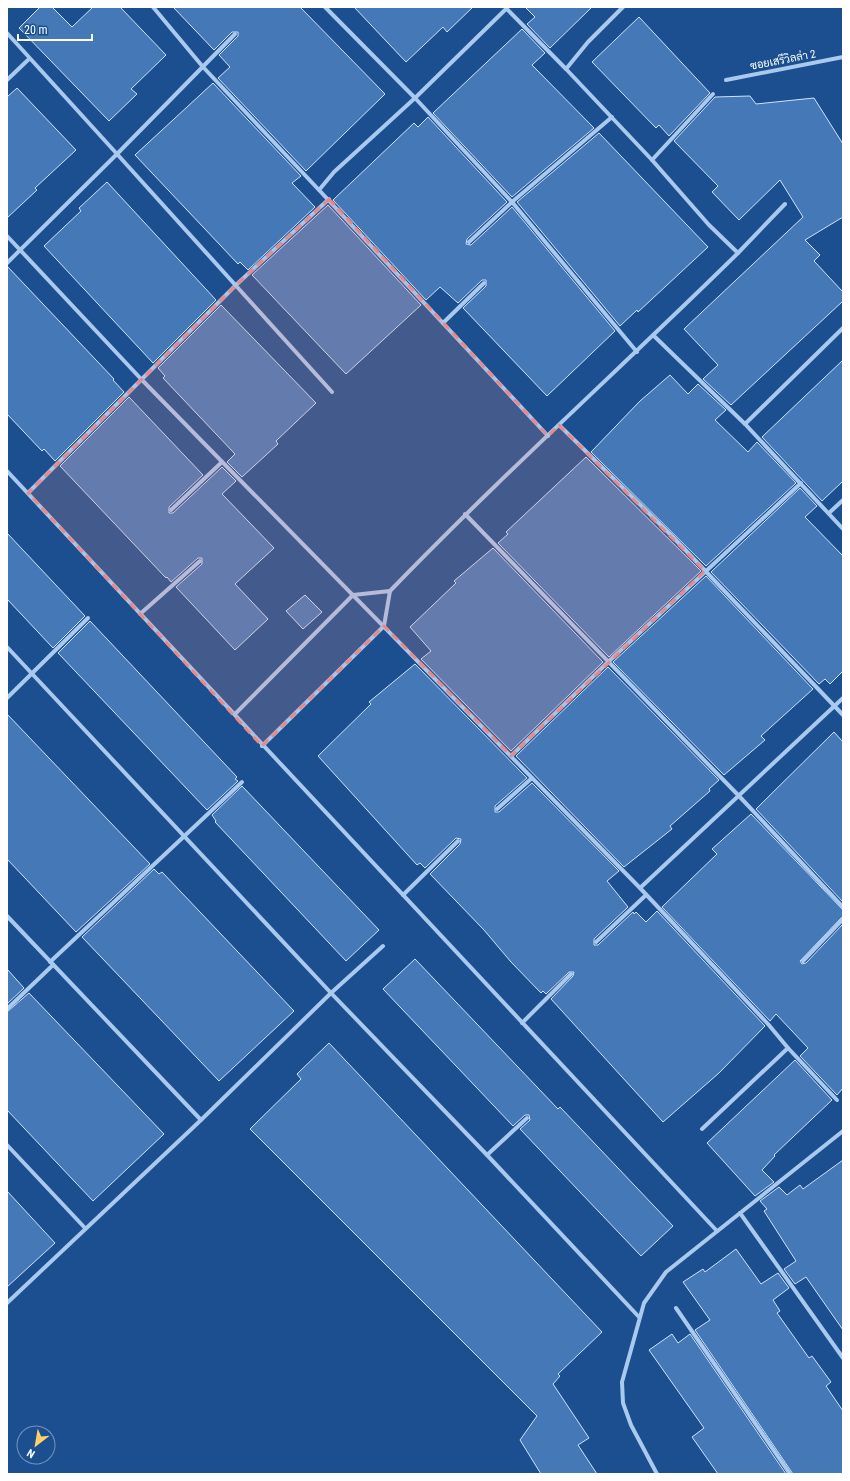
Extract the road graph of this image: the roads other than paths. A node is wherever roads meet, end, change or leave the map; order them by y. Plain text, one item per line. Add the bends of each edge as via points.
1 (153, 7) edge
2 (325, 7) edge
3 (623, 7) edge
4 (506, 8) edge
5 (7, 33) edge
6 (235, 34) dead end
7 (843, 57) edge
8 (29, 59) junction
9 (203, 67) junction
10 (566, 69) junction
11 (7, 80) edge
12 (726, 80) dead end
13 (713, 94) dead end
14 (415, 98) junction
15 (612, 117) junction
16 (117, 154) junction
17 (652, 160) junction
18 (319, 190) junction
19 (329, 199) junction
20 (512, 202) junction
21 (785, 204) dead end
22 (7, 236) edge
23 (469, 242) dead end
24 (20, 249) junction
25 (738, 253) junction
26 (7, 263) edge
27 (484, 283) dead end
28 (236, 285) junction
29 (443, 323) junction
30 (843, 328) edge
31 (654, 336) junction
32 (637, 352) junction
33 (142, 380) junction
34 (332, 392) dead end
35 (745, 424) junction
36 (559, 425) junction
37 (548, 436) junction
38 (222, 462) junction
39 (7, 471) edge
40 (801, 483) junction
41 (28, 493) junction
42 (843, 500) edge
43 (171, 510) dead end
44 (465, 514) junction
45 (829, 514) junction
46 (843, 529) edge
47 (200, 561) dead end
48 (705, 571) junction
49 (390, 591) junction
50 (353, 595) junction
51 (140, 614) junction
52 (88, 618) dead end
53 (384, 626) junction
54 (7, 647) edge
55 (608, 662) junction
56 (32, 673) junction
57 (7, 698) edge
58 (843, 698) edge
59 (835, 706) junction
60 (235, 714) junction
61 (843, 715) edge
62 (262, 746) junction
63 (511, 756) junction
64 (532, 778) junction
65 (242, 782) dead end
66 (739, 796) junction
67 (497, 809) dead end
68 (183, 836) junction
69 (458, 841) dead end
70 (640, 888) junction
71 (403, 895) junction
72 (646, 895) junction
73 (843, 907) edge
74 (7, 916) edge
75 (843, 919) edge
76 (596, 942) dead end
77 (383, 946) dead end
78 (802, 961) dead end
79 (52, 963) junction
80 (571, 974) dead end
81 (331, 993) junction
82 (7, 1009) edge
83 (522, 1022) junction
84 (788, 1048) junction
85 (837, 1100) dead end
86 (527, 1118) dead end
87 (201, 1120) junction
88 (702, 1129) dead end
89 (843, 1131) edge
90 (7, 1145) edge
91 (487, 1155) junction
92 (740, 1213) junction
93 (85, 1228) junction
94 (717, 1231) junction
95 (7, 1303) edge
96 (676, 1308) dead end
97 (639, 1317) junction
98 (843, 1358) edge
99 (657, 1474) edge
100 (790, 1474) edge

1 - 9 street
2 - 14 street
3 - 10 street via 588,42
4 - 10 street
4 - 14 street
5 - 8 street
6 - 9 street
7 - 12 street, ซอยเสรีวิลล่า 2
8 - 11 street
8 - 16 street
9 - 16 street
9 - 18 street
10 - 15 street
13 - 17 street
14 - 18 street via 334,172
14 - 20 street
15 - 17 street
15 - 20 street
16 - 24 street
16 - 28 street
17 - 25 street via 709,225
18 - 19 street
19 - 28 street
19 - 29 street
20 - 23 street
20 - 32 street
21 - 25 street
22 - 24 street
24 - 26 street
24 - 33 street
25 - 31 street
27 - 29 street
28 - 33 street
28 - 34 street
29 - 37 street
30 - 35 street
31 - 32 street
31 - 35 street
32 - 36 street
33 - 38 street
33 - 41 street
35 - 40 street
36 - 37 street
36 - 48 street
37 - 44 street
38 - 43 street
38 - 50 street
39 - 41 street
40 - 45 street
40 - 48 street
41 - 51 street
42 - 45 street
44 - 49 street
44 - 55 street
45 - 46 street
47 - 51 street
48 - 55 street
48 - 59 street
49 - 50 street
49 - 53 street
50 - 53 street
50 - 60 street
51 - 60 street
52 - 56 street
53 - 62 street
53 - 63 street
54 - 56 street
55 - 63 street
55 - 66 street
56 - 57 street
56 - 68 street
58 - 59 street
59 - 61 street
59 - 66 street
60 - 62 street
62 - 71 street
63 - 64 street
64 - 67 street
64 - 70 street
65 - 68 street
66 - 70 street
66 - 73 street
68 - 79 street
68 - 81 street
69 - 71 street
70 - 72 street
71 - 83 street
72 - 76 street
72 - 84 street
74 - 79 street
75 - 78 street
77 - 81 street
79 - 82 street
79 - 87 street
80 - 83 street
81 - 87 street
81 - 91 street
83 - 94 street
84 - 85 street
84 - 88 street
86 - 91 street
87 - 93 street
89 - 92 street
90 - 93 street
91 - 97 street
92 - 94 street
92 - 98 street
93 - 95 street
94 - 97 street via 666,1272 647,1298
96 - 100 street
97 - 99 street via 622,1382 623,1403 631,1425

